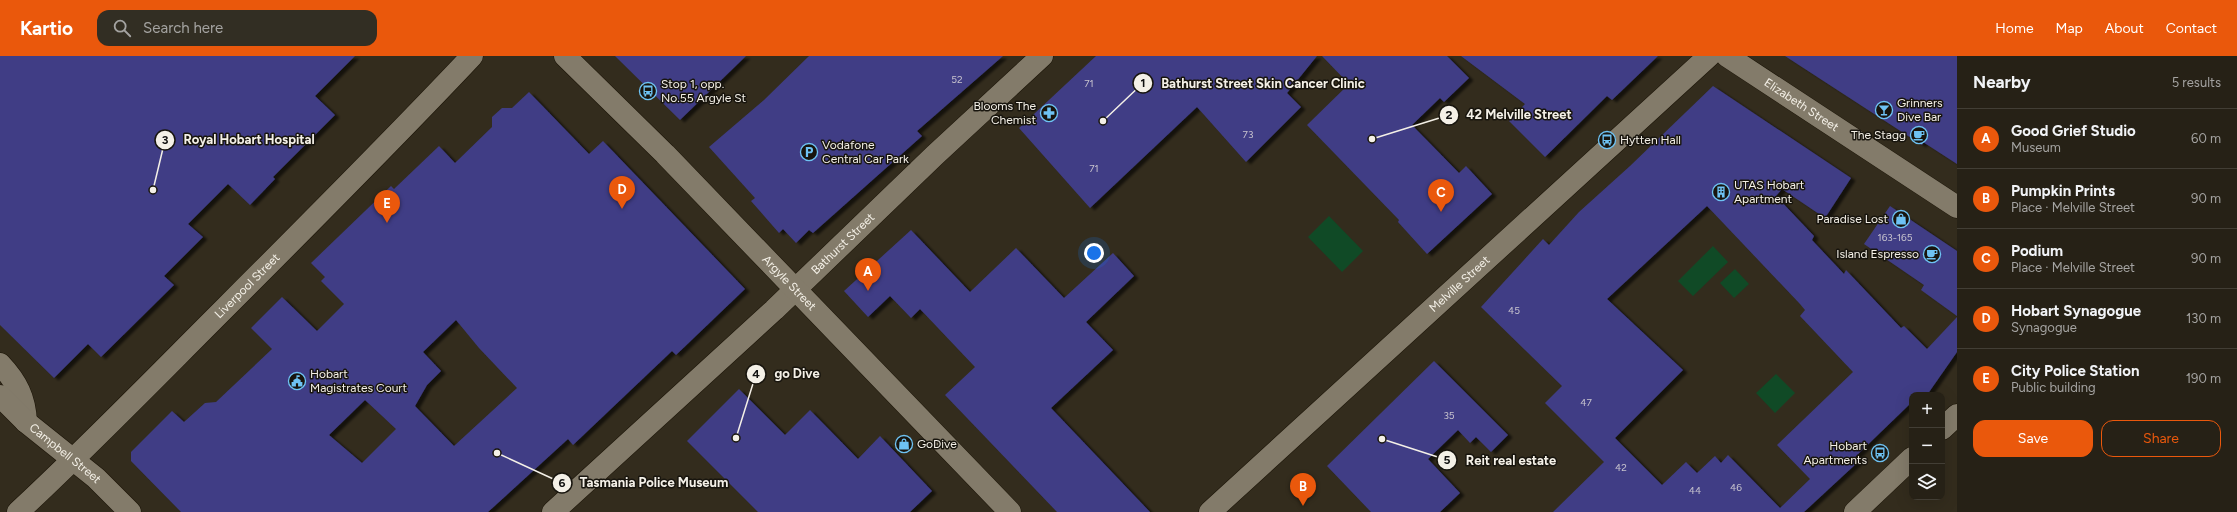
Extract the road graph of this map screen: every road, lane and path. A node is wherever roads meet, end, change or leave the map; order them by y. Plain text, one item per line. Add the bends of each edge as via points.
1 (472, 56) edge
2 (565, 56) edge
3 (1042, 56) edge
4 (1709, 56) edge
5 (1727, 56) edge
6 (1957, 207) edge
7 (795, 290) junction
8 (0, 364) edge
9 (0, 396) edge
10 (1957, 415) edge
11 (26, 422) junction
12 (1943, 428) edge
13 (72, 461) junction
14 (1909, 461) edge
15 (18, 512) edge
16 (130, 512) edge
17 (553, 512) edge
18 (1010, 512) edge
19 (1210, 512) edge
20 (1855, 512) edge

1 - 13 street, Liverpool Street via 377,156
2 - 7 street, Argyle Street via 665,154
3 - 7 street, Bathurst Street
4 - 19 street, Melville Street
5 - 6 street, Elizabeth Street
7 - 17 street, Bathurst Street
7 - 18 street, Argyle Street
8 - 11 street via 17,384 22,396
9 - 11 street, Campbell Street
10 - 12 street
11 - 13 street, Campbell Street
13 - 15 street, Liverpool Street
13 - 16 street, Campbell Street via 96,478
14 - 20 street

